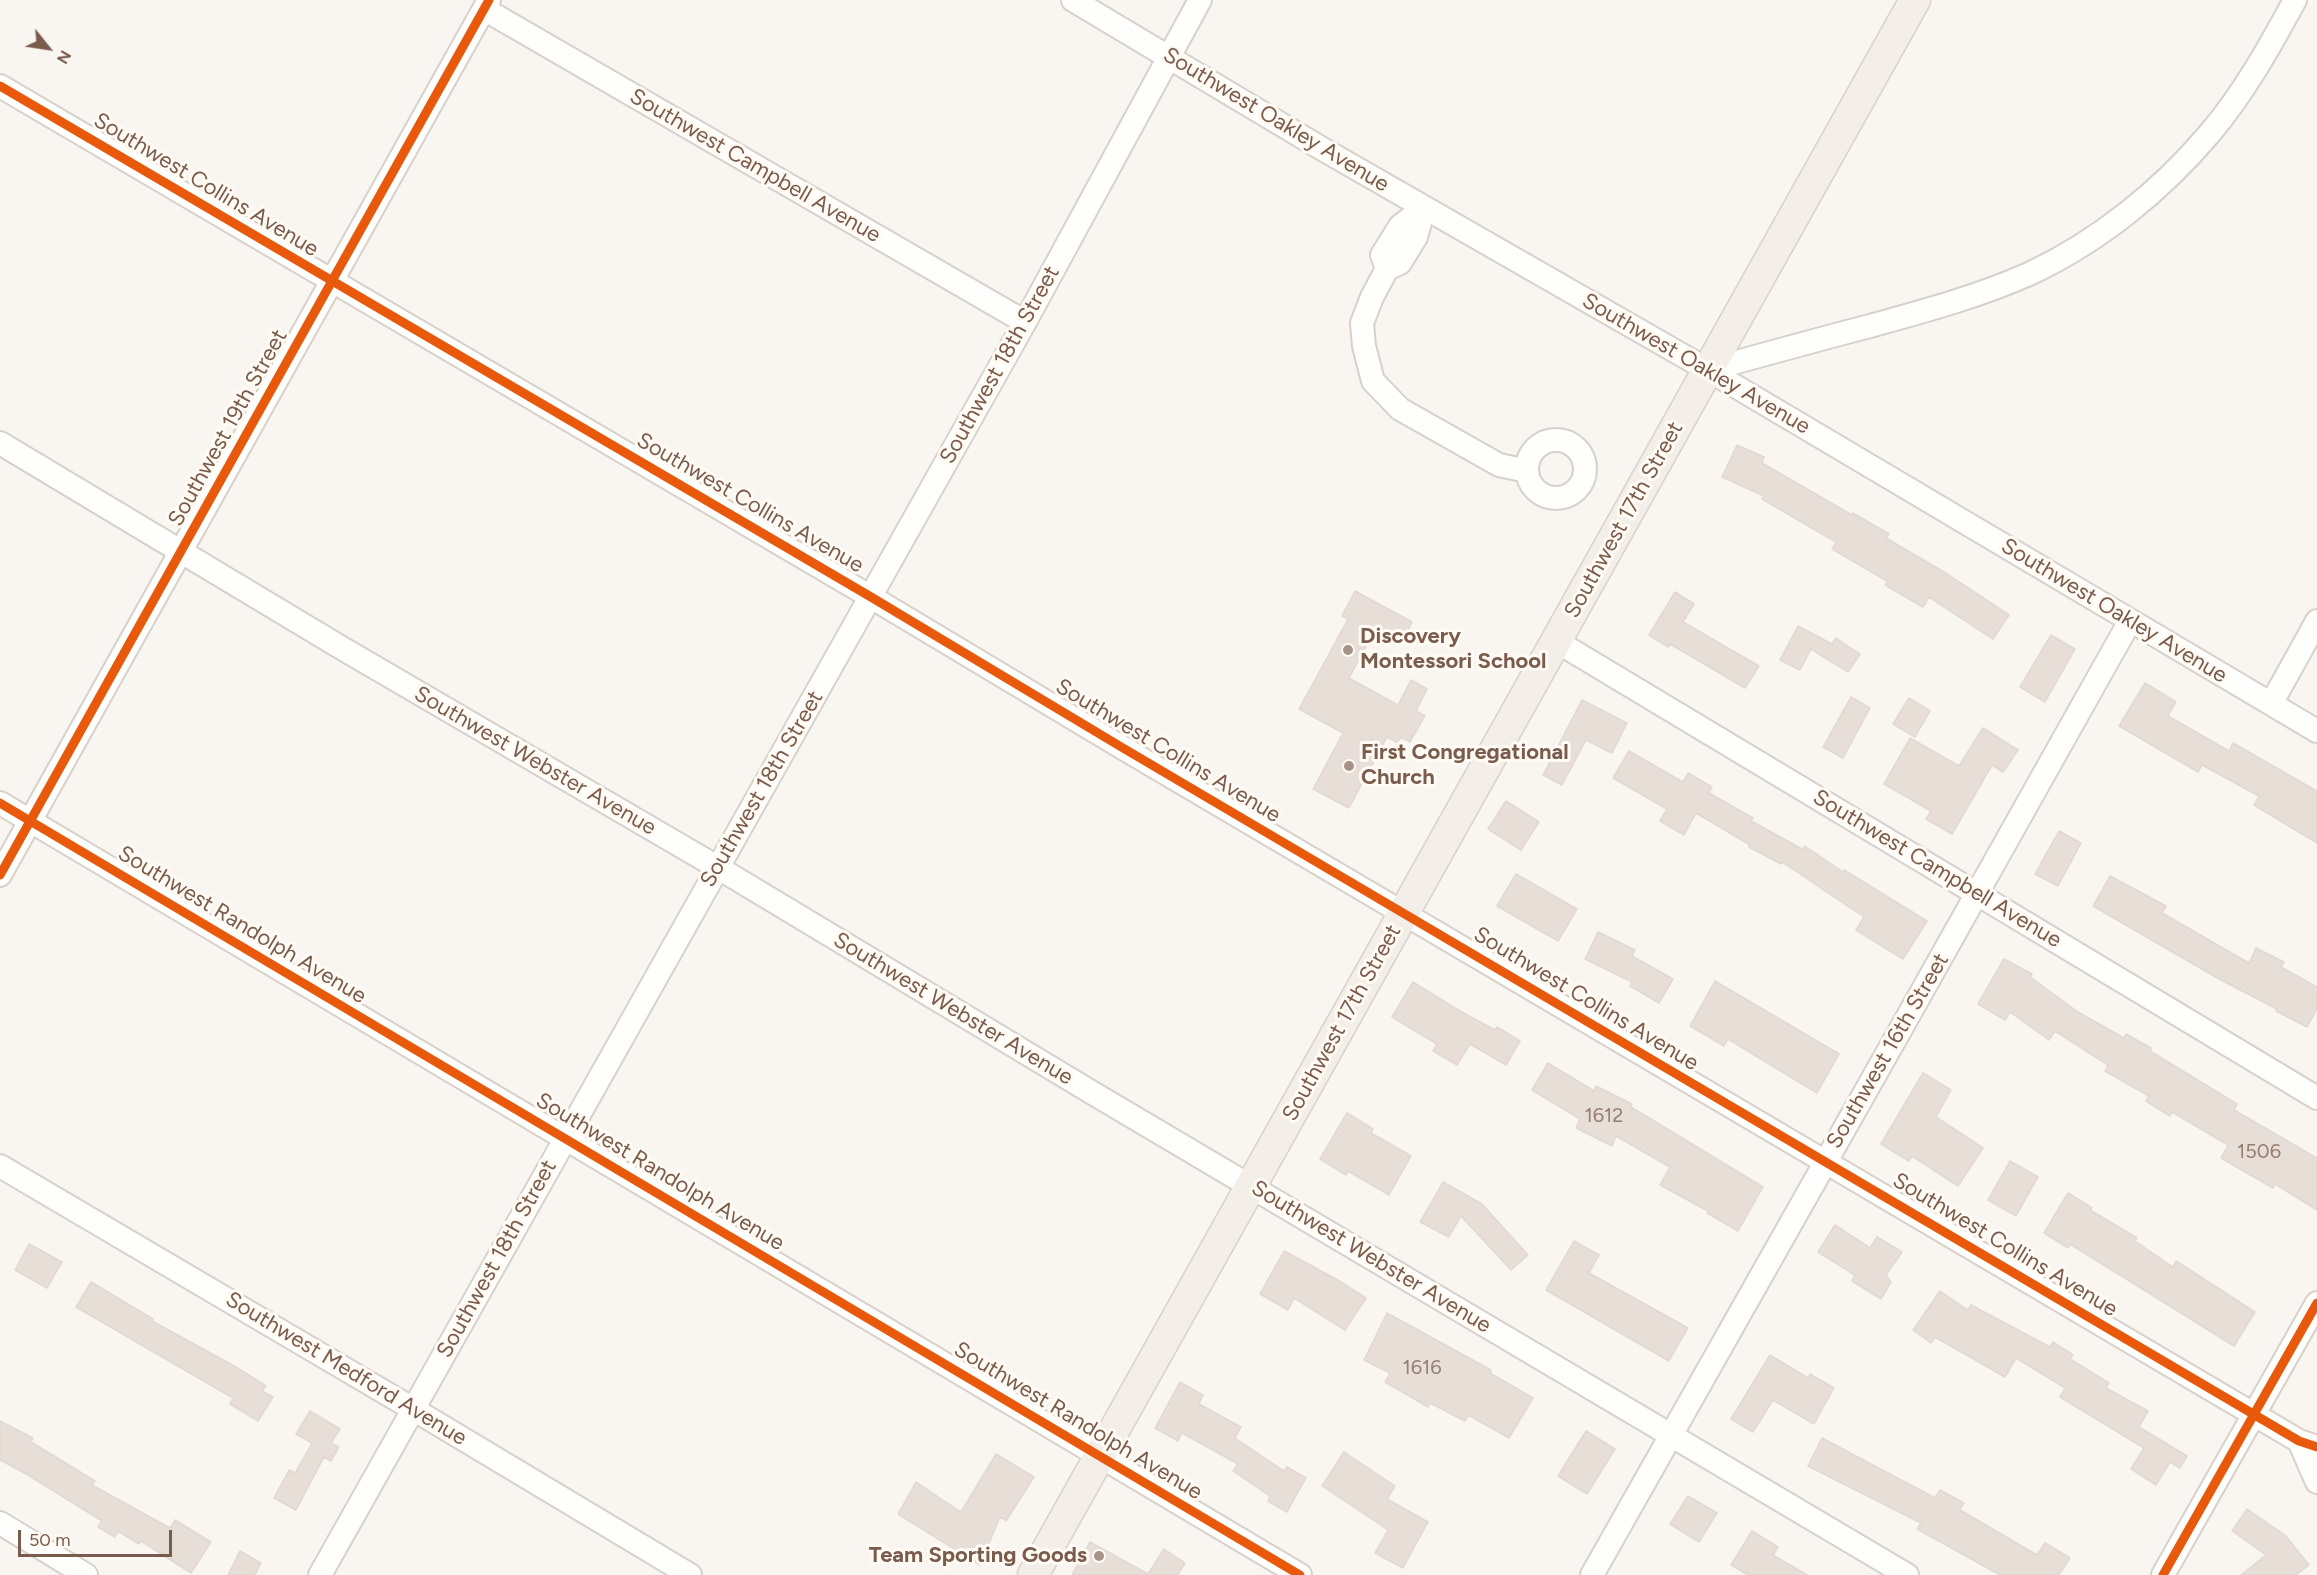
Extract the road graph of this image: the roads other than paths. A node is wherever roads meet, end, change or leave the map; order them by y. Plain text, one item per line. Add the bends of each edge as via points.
1 (1073, 0) edge
2 (1200, 0) edge
3 (1915, 0) edge
4 (2295, 0) edge
5 (487, 4) edge
6 (1168, 56) junction
7 (0, 86) edge
8 (1424, 208) junction
9 (332, 282) junction
10 (1025, 322) junction
11 (1708, 370) junction
12 (0, 443) edge
13 (1527, 471) dead end
14 (181, 552) junction
15 (871, 597) junction
16 (2130, 621) junction
17 (2317, 621) edge
18 (1556, 641) junction
19 (2271, 704) junction
20 (2317, 731) edge
21 (0, 803) edge
22 (30, 821) junction
23 (717, 867) junction
24 (0, 875) edge
25 (1977, 893) junction
26 (1404, 914) junction
27 (2317, 1098) edge
28 (565, 1139) junction
29 (1824, 1162) junction
30 (0, 1166) edge
31 (1251, 1186) junction
32 (2317, 1303) edge
33 (413, 1408) junction
34 (2253, 1415) junction
35 (1670, 1435) junction
36 (2308, 1444) edge
37 (1099, 1456) junction
38 (2317, 1482) edge
39 (0, 1523) edge
40 (86, 1575) edge
41 (320, 1575) edge
42 (690, 1575) edge
43 (1033, 1575) edge
44 (1300, 1575) edge
45 (1592, 1575) edge
46 (1907, 1575) edge
47 (2163, 1575) edge

1 - 6 street, Southwest Oakley Avenue
2 - 6 street, Southwest 18th Street
3 - 11 main road, Southwest 17th Street
4 - 11 street via 2247,83 2211,133 2138,204 2078,247 2031,273 1947,305
5 - 9 street, Southwest 19th Street
5 - 10 street, Southwest Campbell Avenue
6 - 8 street, Southwest Oakley Avenue
6 - 10 street, Southwest 18th Street
7 - 9 street, Southwest Collins Avenue
8 - 11 street, Southwest Oakley Avenue
8 - 13 street via 1400,226 1382,255 1387,269 1362,323 1373,381 1400,409 1499,465
9 - 14 street, Southwest 19th Street
9 - 15 street, Southwest Collins Avenue
10 - 15 street, Southwest 18th Street
11 - 16 street, Southwest Oakley Avenue
11 - 18 main road, Southwest 17th Street
12 - 14 street, Southwest Webster Avenue
14 - 22 street, Southwest 19th Street
14 - 23 street, Southwest Webster Avenue
15 - 23 street, Southwest 18th Street
15 - 26 street, Southwest Collins Avenue
16 - 19 street, Southwest Oakley Avenue
16 - 25 street, Southwest 16th Street
17 - 19 street
18 - 25 street, Southwest Campbell Avenue
18 - 26 main road, Southwest 17th Street
19 - 20 street, Southwest Oakley Avenue
21 - 22 street, Southwest Randolph Avenue
22 - 24 street, Southwest 19th Street
22 - 28 street, Southwest Randolph Avenue
23 - 28 street, Southwest 18th Street
23 - 31 street, Southwest Webster Avenue
25 - 27 street, Southwest Campbell Avenue
25 - 29 street, Southwest 16th Street
26 - 29 street, Southwest Collins Avenue
26 - 31 main road, Southwest 17th Street
28 - 33 street, Southwest 18th Street
28 - 37 street, Southwest Randolph Avenue
29 - 34 street, Southwest Collins Avenue
29 - 35 street, Southwest 16th Street
30 - 33 street, Southwest Medford Avenue
31 - 35 street, Southwest Webster Avenue
31 - 37 main road, Southwest 17th Street
32 - 34 street
33 - 41 street, Southwest 18th Street
33 - 42 street, Southwest Medford Avenue
34 - 36 street, Southwest Collins Avenue
34 - 47 street
35 - 45 street, Southwest 16th Street
35 - 46 street, Southwest Webster Avenue
36 - 38 street, Southwest Collins Avenue
37 - 43 main road, Southwest 17th Street
37 - 44 street, Southwest Randolph Avenue
39 - 40 street

